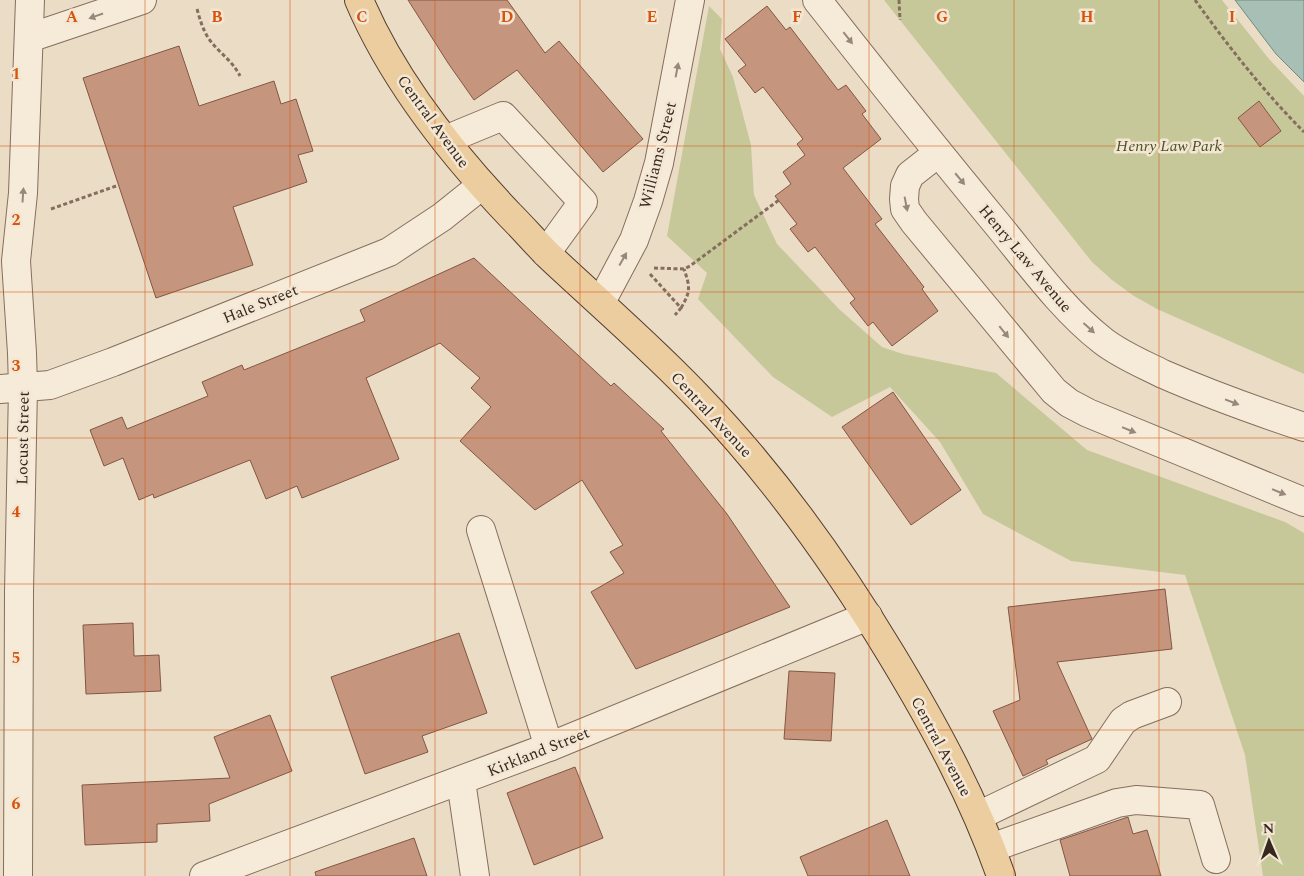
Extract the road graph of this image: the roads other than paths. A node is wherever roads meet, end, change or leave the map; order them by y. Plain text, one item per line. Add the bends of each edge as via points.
1 (30, 0) edge
2 (142, 0) edge
3 (358, 0) edge
4 (690, 0) edge
5 (817, 0) edge
6 (30, 38) junction
7 (445, 140) junction
8 (938, 153) junction
9 (482, 185) junction
10 (0, 217) edge
11 (546, 253) junction
12 (16, 261) junction
13 (601, 302) junction
14 (11, 388) edge
15 (1304, 427) edge
16 (1304, 502) edge
17 (481, 530) dead end
18 (868, 616) junction
19 (1167, 702) dead end
20 (550, 747) junction
21 (461, 781) junction
22 (978, 816) junction
23 (991, 848) junction
24 (1216, 859) dead end
25 (18, 876) edge
26 (204, 876) edge
27 (475, 876) edge
28 (1001, 876) edge

1 - 6 street, Locust Street
2 -> 6 street
3 - 7 main road, Central Avenue via 382,49
13 -> 4 street, Williams Street via 634,240 648,201 659,163
5 -> 8 street, Henry Law Avenue
12 -> 6 street, Locust Street via 24,193
7 - 9 main road, Central Avenue
7 - 11 street via 503,116 583,202
8 -> 15 street, Henry Law Avenue via 1066,307 1104,342 1184,383
8 -> 16 street via 910,175 905,186 905,209 1054,391 1088,413
9 - 11 main road, Central Avenue
9 - 14 street, Hale Street via 442,218 389,252 50,385
10 - 12 street
11 - 13 main road, Central Avenue
12 - 14 street, Locust Street via 22,353
13 - 18 main road, Central Avenue via 701,400 756,461
14 - 25 street, Locust Street via 18,602
17 - 20 street
18 - 20 street, Kirkland Street
18 - 22 main road, Central Avenue via 913,690
19 - 22 street via 1123,721 1097,759
20 - 21 street, Kirkland Street
21 - 26 street, Kirkland Street
21 - 27 street
22 - 23 main road, Central Avenue
23 - 24 street via 1117,803 1136,800 1200,805
23 - 28 main road, Central Avenue

